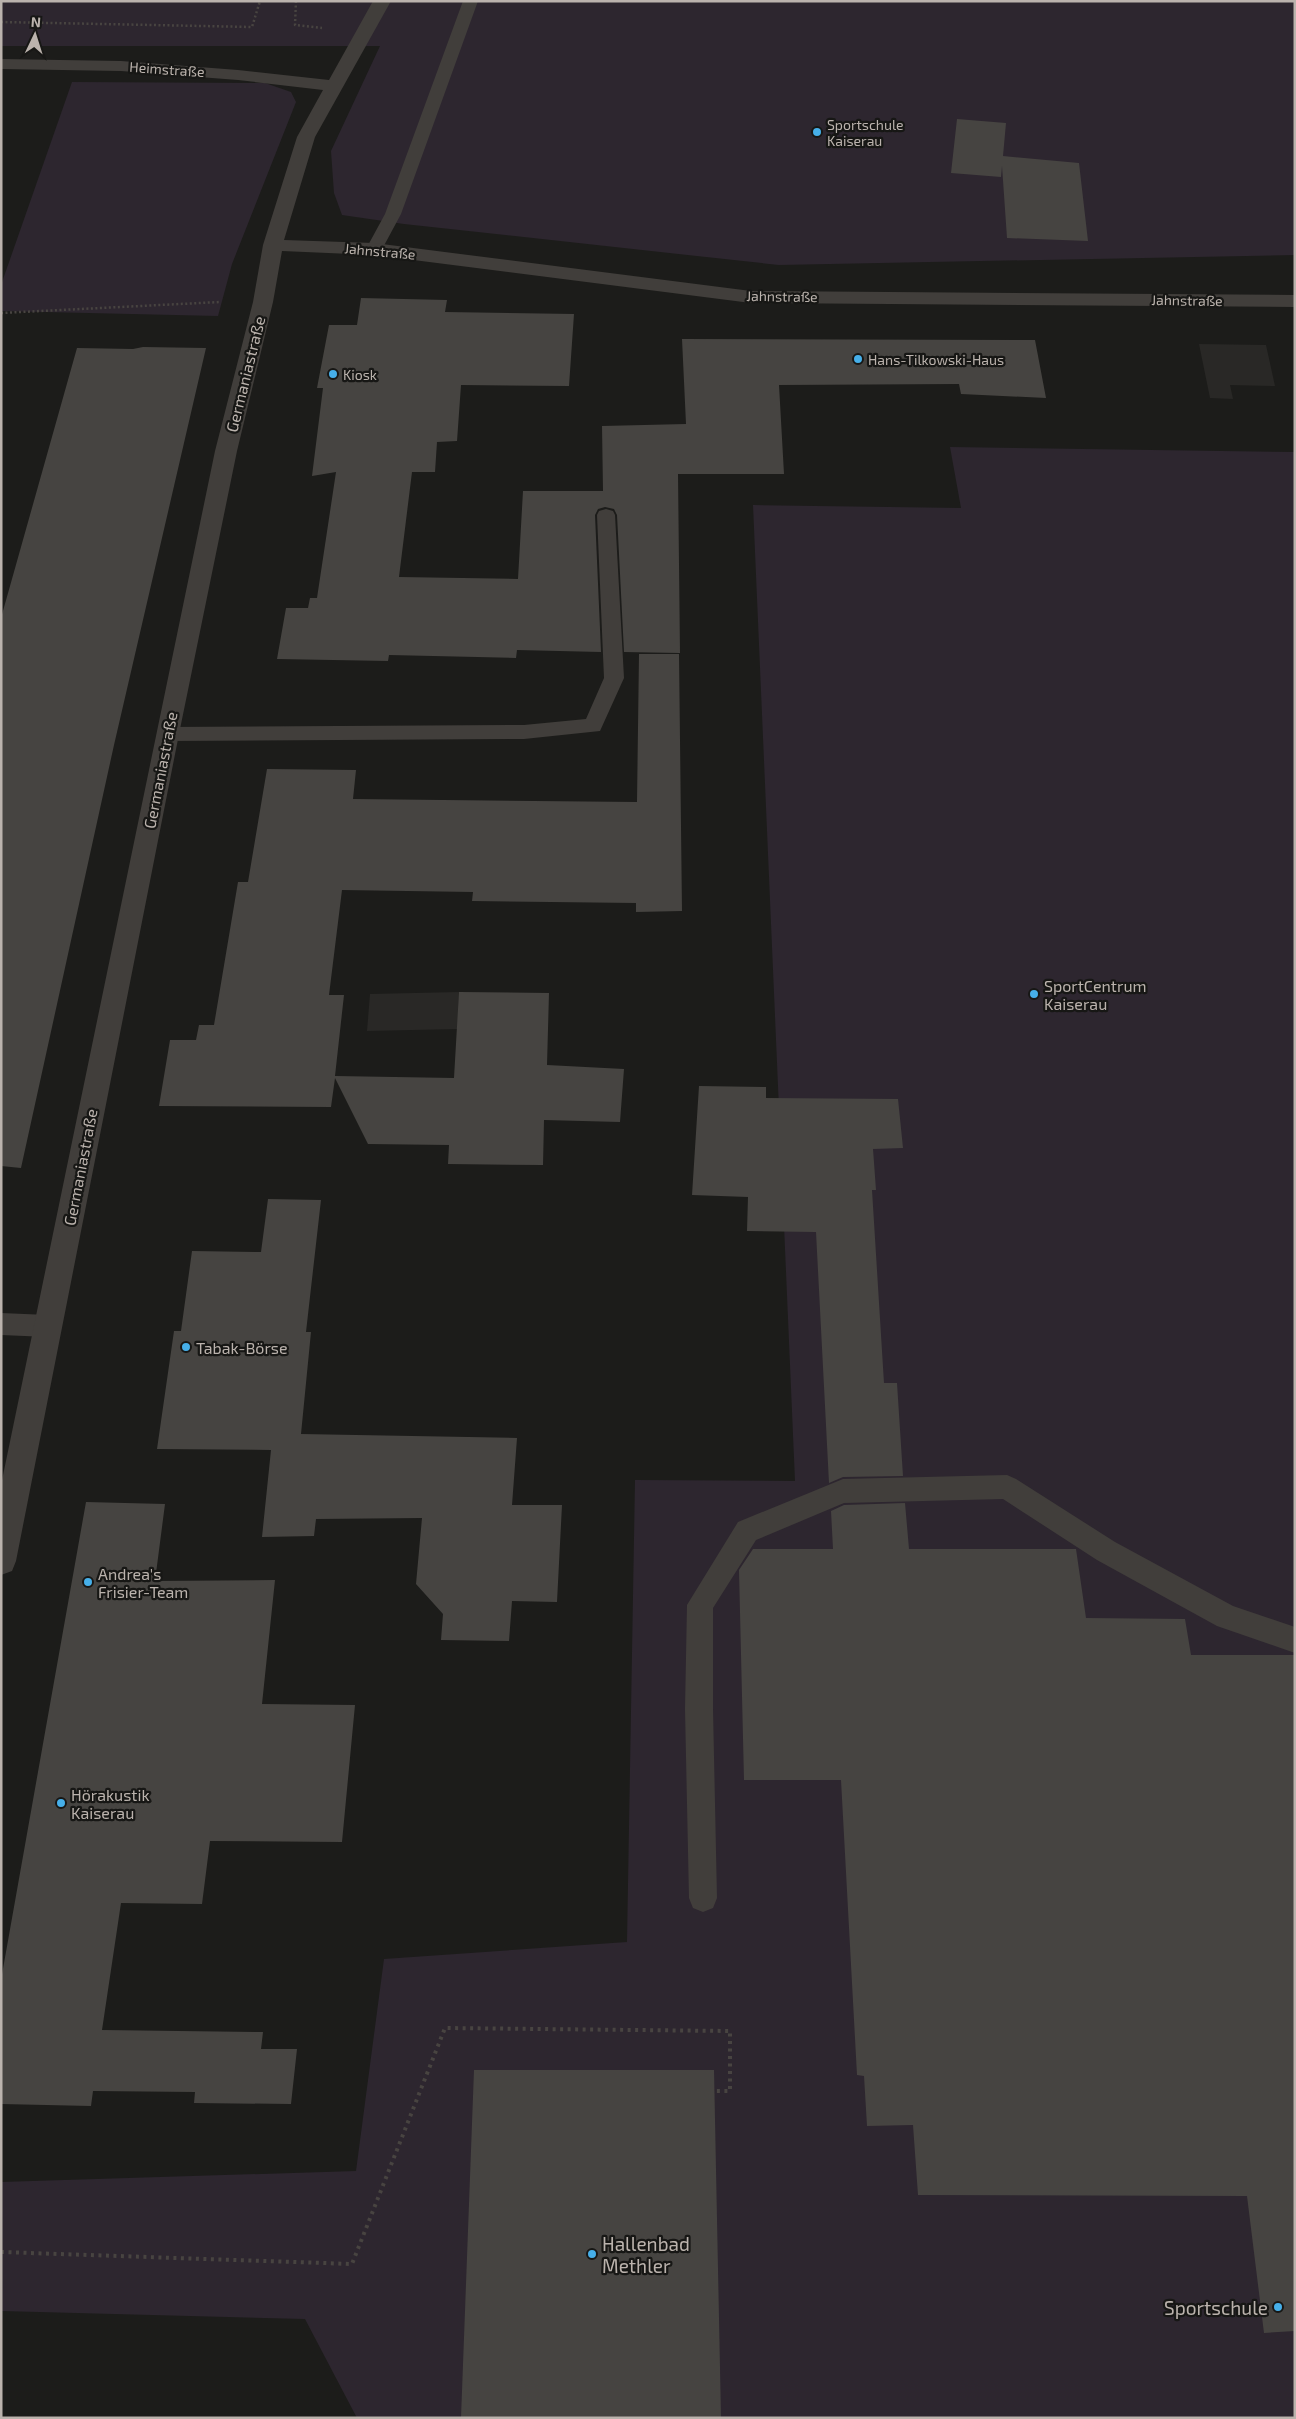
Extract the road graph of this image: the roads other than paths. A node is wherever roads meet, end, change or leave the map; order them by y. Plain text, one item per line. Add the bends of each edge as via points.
1 (382, 1) edge
2 (471, 1) edge
3 (1, 64) edge
4 (333, 86) junction
5 (272, 245) junction
6 (374, 249) junction
7 (1295, 301) edge
8 (606, 515) dead end
9 (167, 734) junction
10 (1, 1324) edge
11 (48, 1326) junction
12 (11, 1464) edge
13 (1, 1561) edge
14 (1295, 1640) edge
15 (702, 1898) dead end

1 - 4 street, Germaniastraße
2 - 6 lane via 394,214
3 - 4 street, Heimstraße via 121,66
4 - 5 street, Germaniastraße via 306,137
5 - 6 street, Jahnstraße
5 - 9 street, Germaniastraße via 263,302 226,451
6 - 7 street, Jahnstraße via 751,297
8 - 9 lane via 614,678 593,726 524,732
9 - 11 street, Germaniastraße
10 - 11 lane
11 - 12 street, Germaniastraße
12 - 13 street, Germaniastraße
14 - 15 lane via 1226,1617 1106,1551 1007,1487 843,1491 747,1531 700,1605

